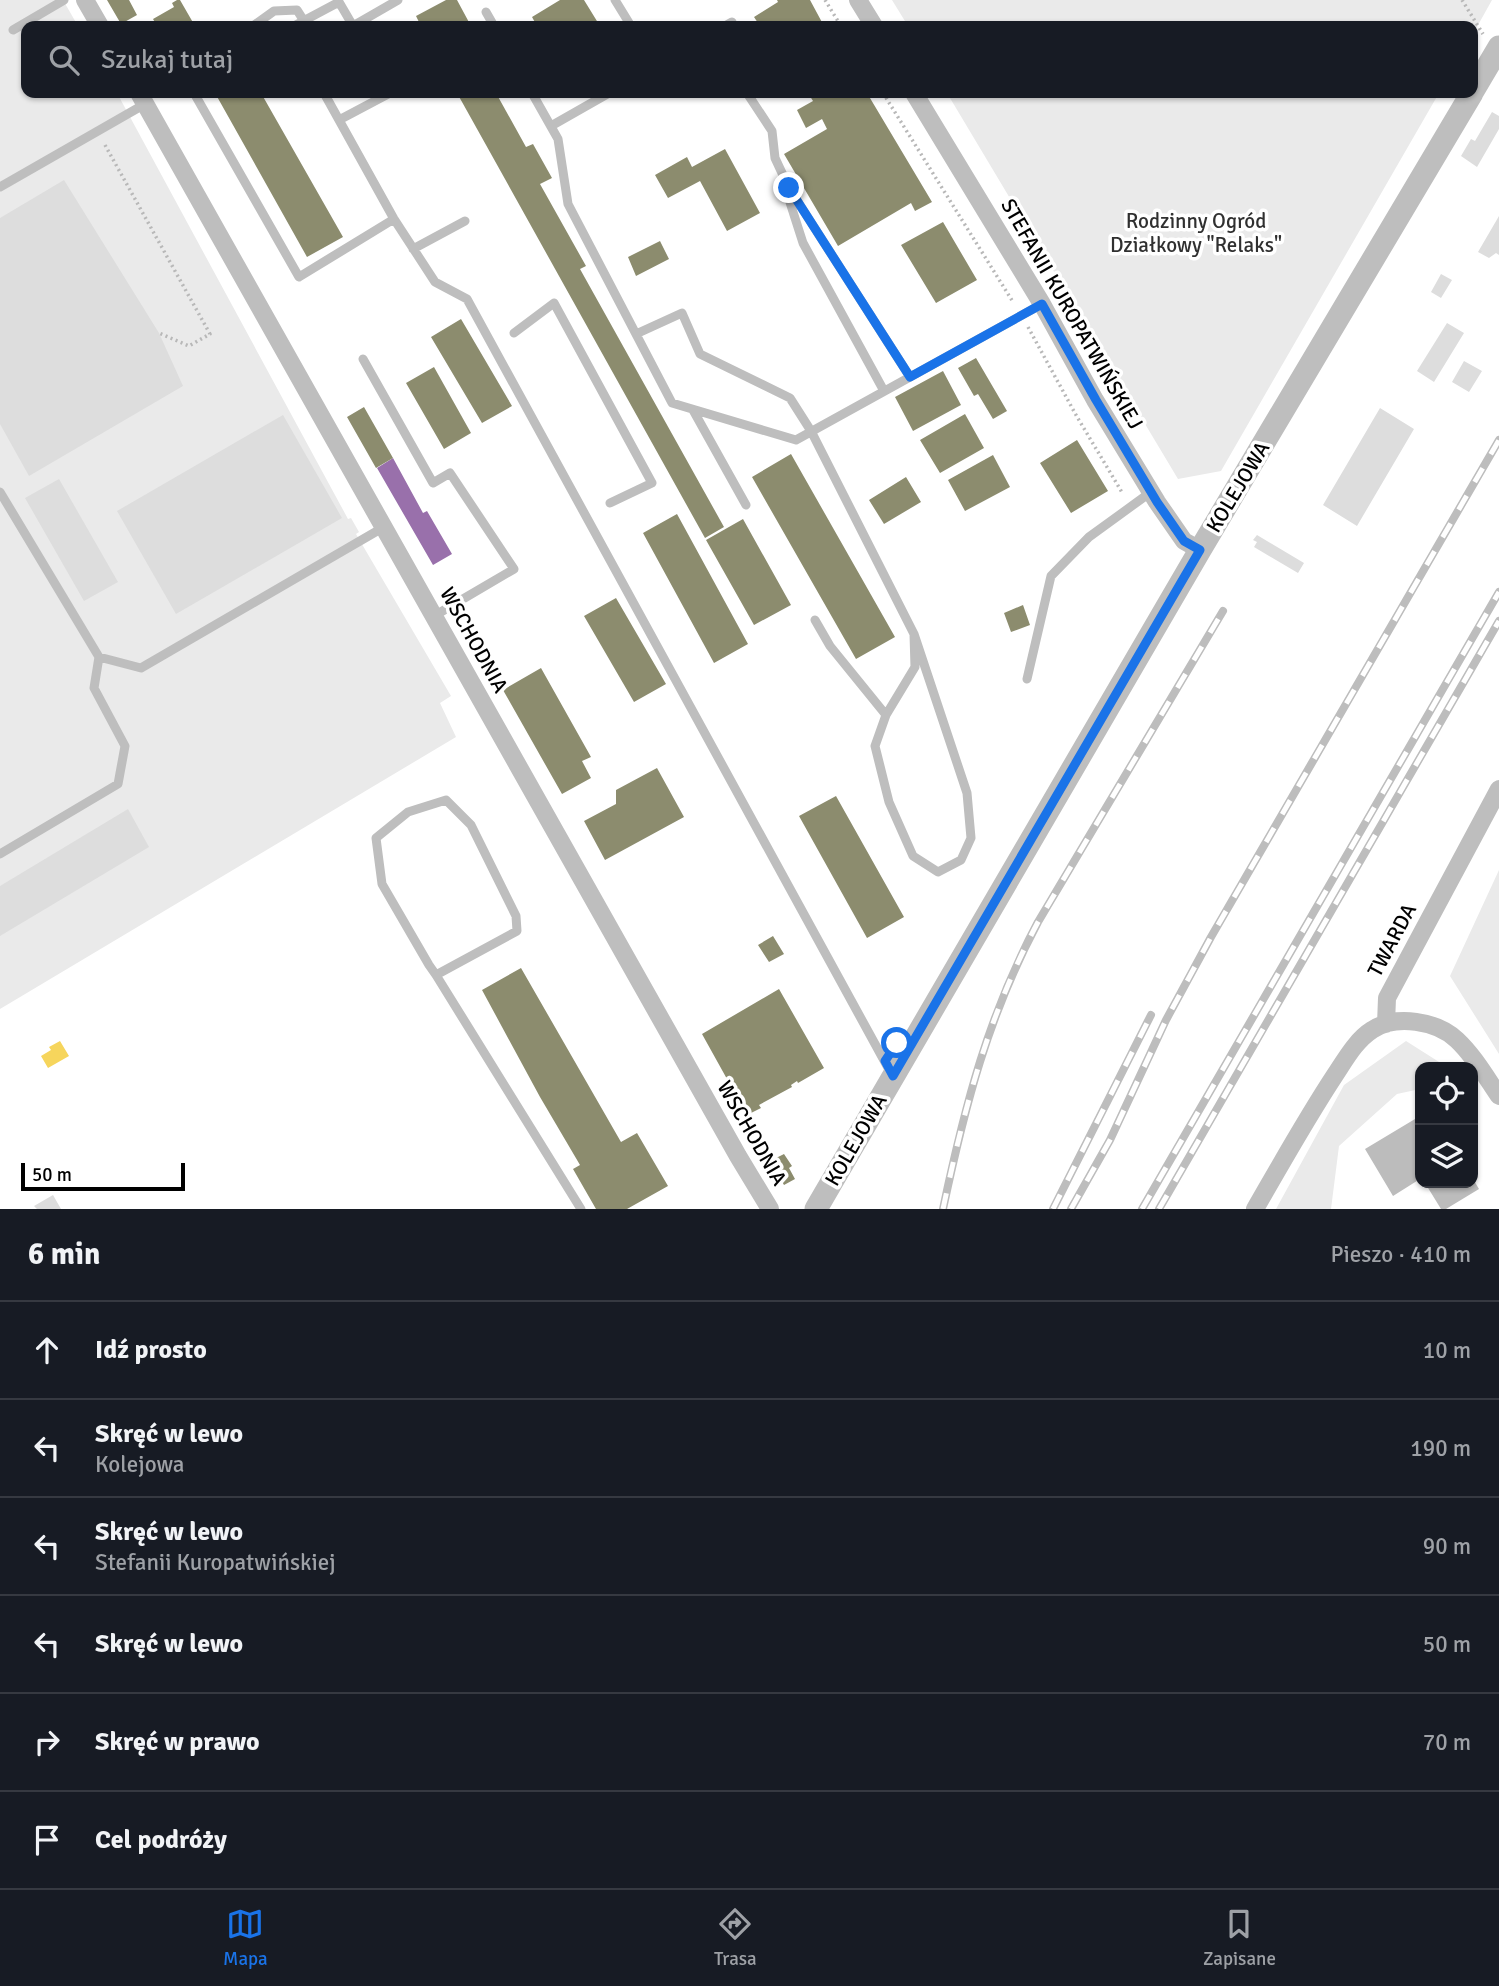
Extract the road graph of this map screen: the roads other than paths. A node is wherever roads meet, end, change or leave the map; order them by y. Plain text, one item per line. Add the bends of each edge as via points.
1 (64, 0) edge
2 (85, 0) edge
3 (398, 0) edge
4 (615, 0) edge
5 (858, 0) edge
6 (486, 12) dead end
7 (28, 21) edge
8 (97, 21) edge
9 (260, 21) edge
10 (304, 21) joint
11 (350, 21) edge
12 (362, 21) edge
13 (491, 21) edge
14 (628, 21) edge
15 (871, 21) edge
16 (21, 25) edge
17 (13, 30) dead end
18 (1497, 50) edge
19 (1478, 82) edge
20 (197, 98) edge
21 (327, 98) edge
22 (381, 98) edge
23 (535, 98) edge
24 (600, 98) edge
25 (750, 98) edge
26 (917, 98) edge
27 (1468, 98) edge
28 (142, 99) edge
29 (339, 120) junction
30 (551, 126) junction
31 (775, 158) junction
32 (0, 187) edge
33 (394, 219) junction
34 (465, 221) dead end
35 (413, 249) junction
36 (1042, 304) junction
37 (514, 333) dead end
38 (636, 334) junction
39 (363, 359) dead end
40 (910, 377) junction
41 (884, 391) junction
42 (693, 410) junction
43 (811, 431) junction
44 (0, 492) edge
45 (1151, 492) junction
46 (610, 503) dead end
47 (746, 505) dead end
48 (384, 527) junction
49 (1200, 550) junction
50 (434, 615) junction
51 (815, 620) dead end
52 (99, 657) junction
53 (920, 666) junction
54 (1027, 679) dead end
55 (886, 715) junction
56 (1499, 789) edge
57 (0, 855) edge
58 (436, 975) junction
59 (1386, 1024) junction
60 (893, 1076) junction
61 (1499, 1096) edge
62 (581, 1209) edge
63 (770, 1209) edge
64 (816, 1209) edge
65 (1255, 1209) edge

1 - 7 lane
2 - 8 street
3 - 12 lane
4 - 14 lane
5 - 15 street
6 - 13 lane
9 - 10 lane via 274,11 297,10
10 - 11 lane via 339,2
16 - 17 lane
18 - 19 street, KOLEJOWA
20 - 33 lane via 299,277
21 - 29 lane
22 - 29 lane
23 - 30 lane
24 - 30 lane
25 - 31 lane via 772,131
26 - 36 street, STEFANII KUROPATWIŃSKIEJ
27 - 49 street, KOLEJOWA
28 - 32 lane
28 - 48 street, WSCHODNIA
29 - 33 lane
30 - 38 lane via 558,139 568,204
31 - 40 lane via 789,188
31 - 41 lane via 803,243
33 - 35 lane
34 - 35 lane
35 - 60 lane via 435,282 467,299
36 - 40 lane
36 - 45 street, STEFANII KUROPATWIŃSKIEJ
37 - 46 lane via 554,303 652,482
38 - 42 lane via 672,403
38 - 43 lane via 682,313 700,354 790,398
39 - 50 lane via 433,483 450,473 514,569
40 - 41 lane
41 - 43 lane
42 - 43 lane via 796,440
42 - 47 lane
43 - 53 lane via 914,634
44 - 52 lane
45 - 49 street, STEFANII KUROPATWIŃSKIEJ via 1184,541
45 - 54 lane via 1089,537 1051,576
48 - 50 street, WSCHODNIA
48 - 52 lane via 141,668
49 - 60 street, KOLEJOWA
50 - 63 street, WSCHODNIA
51 - 55 lane via 830,646
52 - 57 lane via 94,688 125,746 118,784
53 - 55 lane
53 - 55 lane via 968,793 971,838 961,860 938,872 913,856 888,802 875,746
56 - 59 street, TWARDA via 1387,998
58 - 58 lane via 517,931 516,916 471,825 446,800 408,812 376,838 382,884
58 - 62 lane
59 - 61 street via 1424,1023 1456,1038
59 - 65 street via 1374,1028 1349,1055
60 - 64 street, KOLEJOWA

